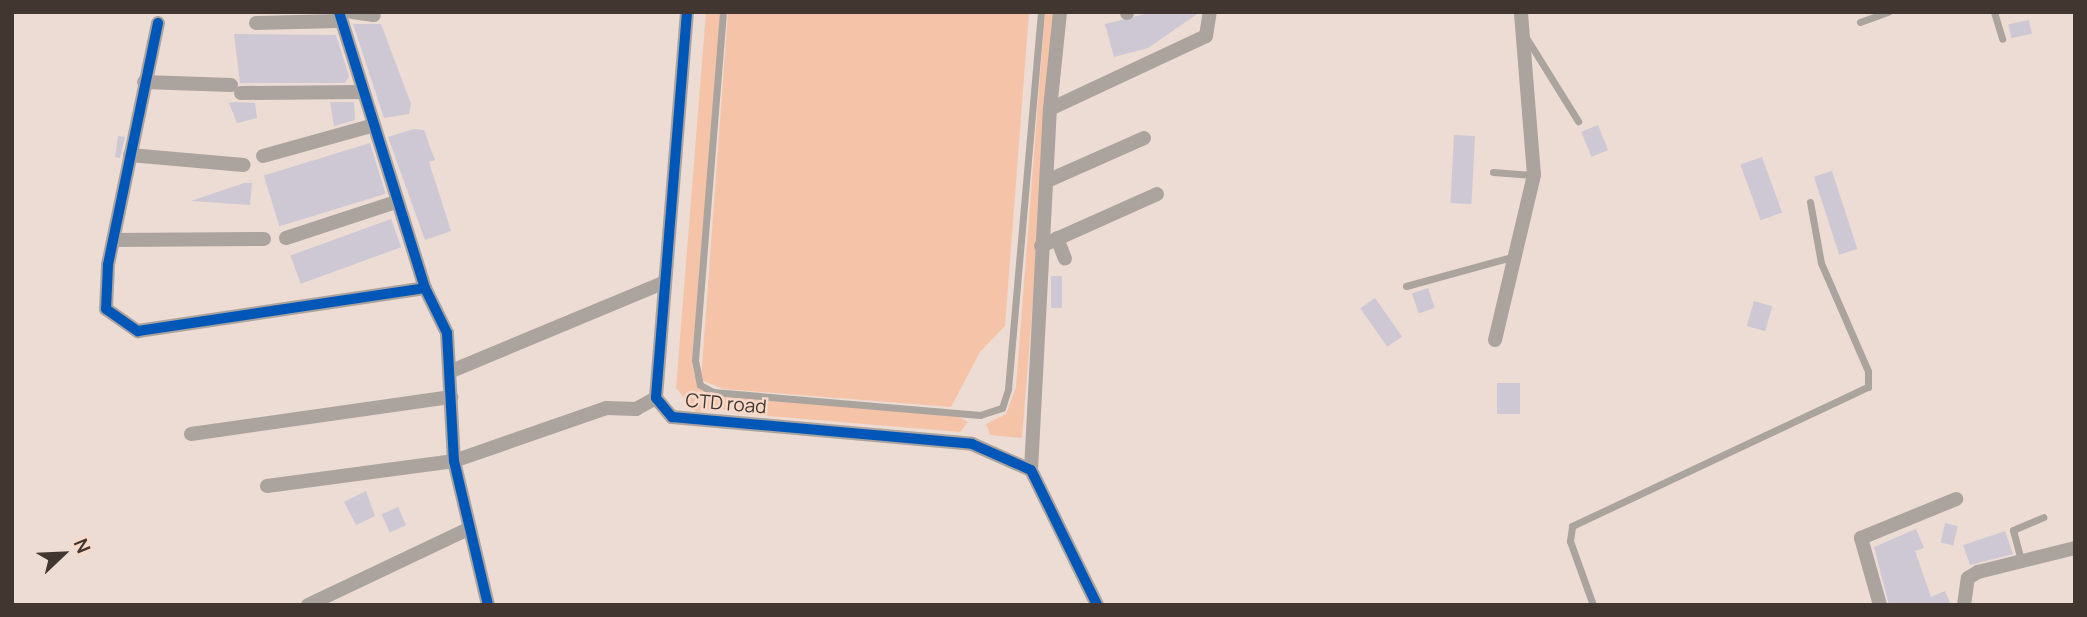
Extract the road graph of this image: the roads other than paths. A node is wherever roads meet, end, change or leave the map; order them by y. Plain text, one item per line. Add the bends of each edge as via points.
1 (352, 12) edge
2 (687, 12) edge
3 (723, 12) edge
4 (1041, 12) edge
5 (1060, 12) edge
6 (1210, 12) edge
7 (1521, 12) edge
8 (1888, 12) edge
9 (1994, 12) edge
10 (374, 15) dead end
11 (339, 16) edge
12 (1860, 22) dead end
13 (158, 23) dead end
14 (256, 23) dead end
15 (1527, 39) junction
16 (2002, 39) dead end
17 (144, 82) junction
18 (361, 92) junction
19 (1049, 109) junction
20 (1578, 121) dead end
21 (372, 126) junction
22 (1144, 138) dead end
23 (130, 155) junction
24 (263, 156) dead end
25 (244, 166) dead end
26 (1493, 172) dead end
27 (1534, 175) junction
28 (1047, 181) junction
29 (1157, 194) dead end
30 (396, 202) junction
31 (1810, 202) dead end
32 (286, 238) dead end
33 (1057, 238) junction
34 (264, 239) dead end
35 (113, 240) junction
36 (1041, 246) junction
37 (1512, 257) junction
38 (1065, 259) dead end
39 (663, 283) junction
40 (1406, 286) dead end
41 (425, 288) junction
42 (1495, 340) dead end
43 (449, 372) junction
44 (450, 397) junction
45 (656, 398) junction
46 (191, 434) dead end
47 (454, 461) junction
48 (1031, 470) junction
49 (267, 486) dead end
50 (1956, 499) dead end
51 (2043, 517) dead end
52 (470, 528) junction
53 (2075, 548) edge
54 (2021, 560) junction
55 (307, 605) edge
56 (488, 605) edge
57 (1097, 605) edge
58 (1593, 605) edge
59 (1880, 605) edge
60 (1964, 605) edge

1 - 10 street
2 - 39 street
3 - 4 lane via 695,360 700,386 977,419 1002,408 1008,389
5 - 19 street
6 - 19 street via 1206,36
7 - 15 street
8 - 12 lane
9 - 16 lane
11 - 14 street
11 - 18 street
13 - 17 street
15 - 20 lane
15 - 27 street
17 - 18 street
17 - 23 street
18 - 21 street
19 - 28 street
21 - 24 street
21 - 30 street
22 - 28 street
23 - 25 street
23 - 35 street
26 - 27 lane
27 - 37 street
28 - 36 street
29 - 33 street
30 - 32 street
30 - 41 street
31 - 58 lane via 1821,263 1868,371 1868,387 1572,526 1570,541
33 - 36 street
33 - 38 street
34 - 35 street
35 - 41 street via 106,309 138,331
36 - 48 street
37 - 40 lane
37 - 42 street
39 - 43 street
39 - 45 street
41 - 43 street via 447,333
43 - 44 street
44 - 46 street
44 - 47 street
45 - 47 street via 636,409 606,408
45 - 48 street, CTD road via 672,417 972,444
47 - 49 street
47 - 52 street
48 - 57 street
50 - 59 street via 1861,538
51 - 54 lane via 2013,530
52 - 55 street
52 - 56 street
53 - 54 street
54 - 60 street via 1968,578

